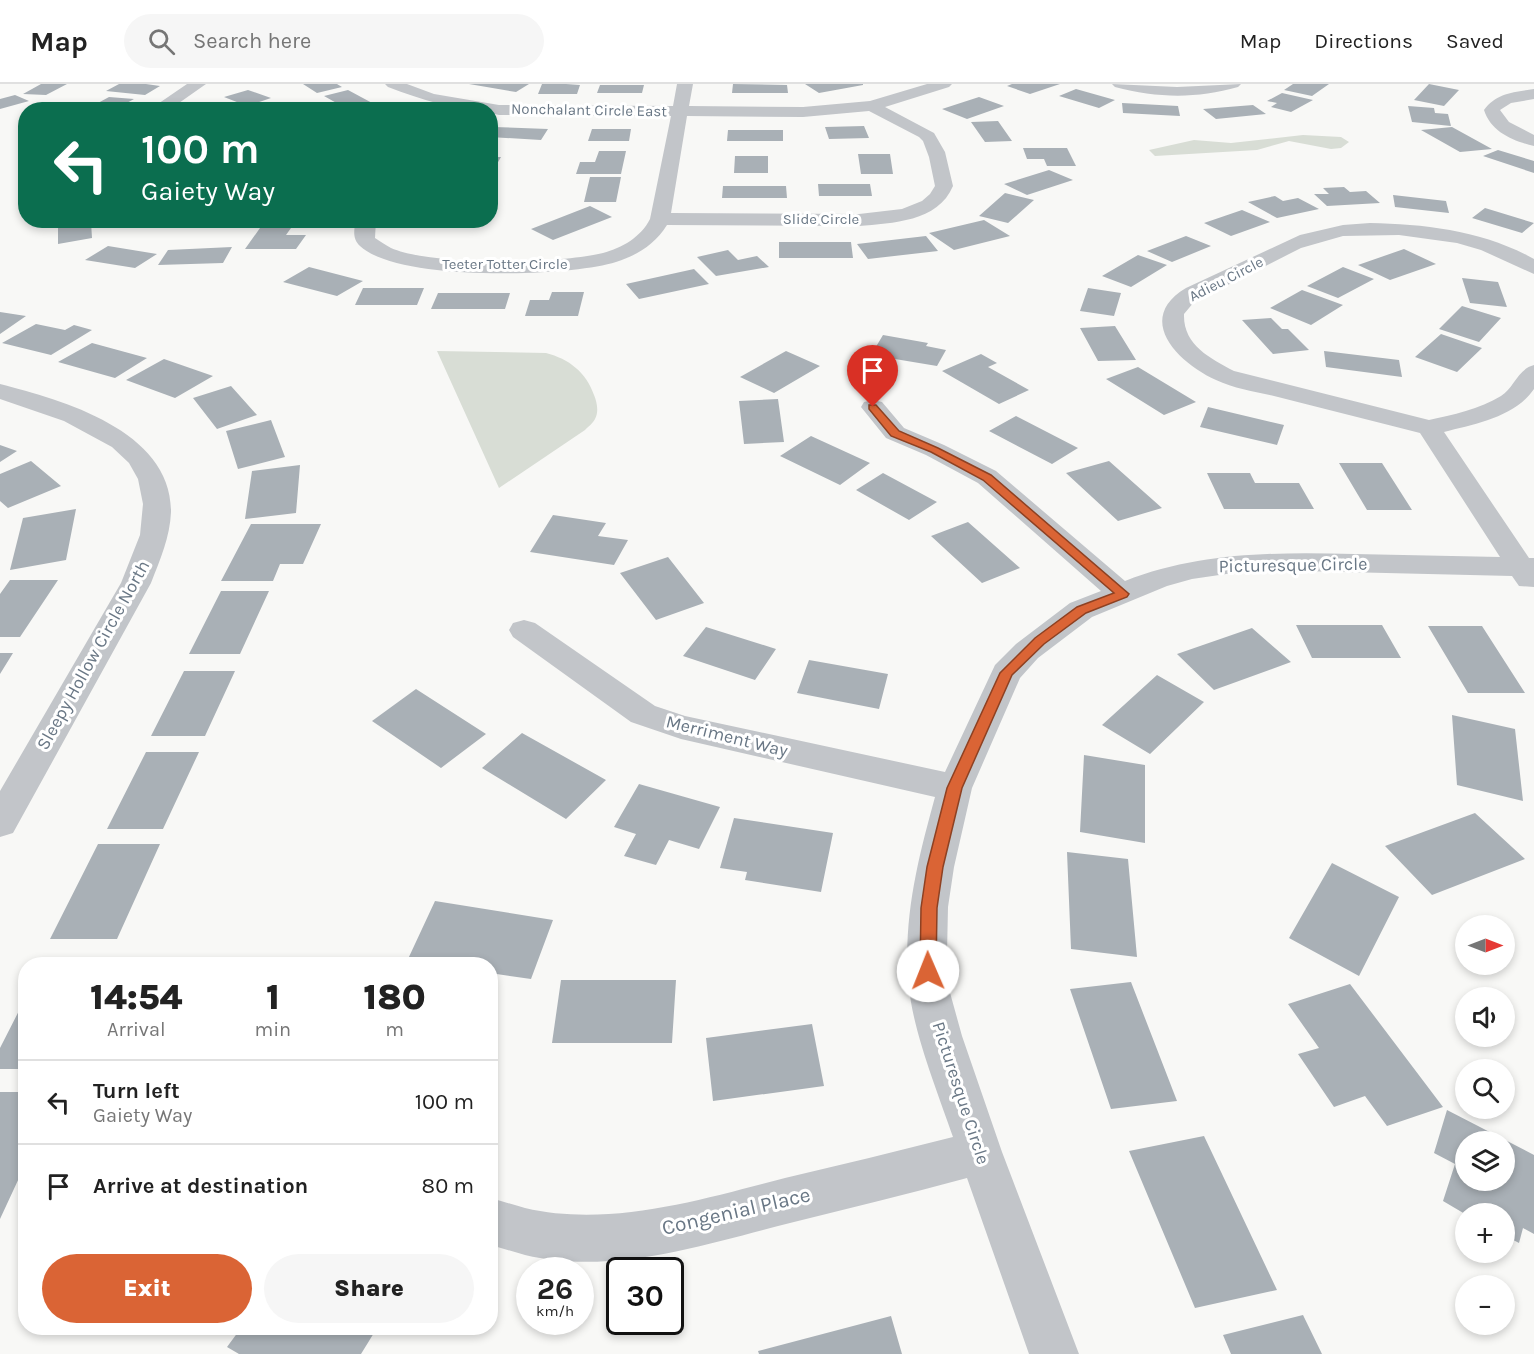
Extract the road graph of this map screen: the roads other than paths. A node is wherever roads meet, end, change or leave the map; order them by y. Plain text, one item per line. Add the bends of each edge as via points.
1 (198, 84) edge
2 (393, 84) edge
3 (685, 84) edge
4 (944, 84) edge
5 (1120, 84) edge
6 (1233, 84) edge
7 (1534, 94) edge
8 (170, 102) edge
9 (447, 102) edge
10 (871, 106) junction
11 (498, 109) edge
12 (680, 111) junction
13 (1534, 141) edge
14 (939, 162) junction
15 (958, 162) dead end
16 (660, 219) junction
17 (364, 228) edge
18 (1534, 268) edge
19 (1534, 372) edge
20 (0, 391) edge
21 (873, 407) dead end
22 (1428, 428) junction
23 (1529, 573) edge
24 (1122, 594) junction
25 (524, 630) dead end
26 (955, 788) junction
27 (0, 823) edge
28 (980, 1152) junction
29 (498, 1224) edge
30 (1054, 1354) edge

1 - 8 street
2 - 9 street, Nonchalant Circle East
3 - 12 street, Teeter Totter Circle
4 - 10 street, Nonchalant Circle East
5 - 6 street via 1176,92
7 - 13 street via 1506,99 1492,110 1501,125
10 - 12 street, Nonchalant Circle East via 803,112
10 - 14 street, Slide Circle via 925,132
11 - 12 street, Nonchalant Circle East
12 - 16 street, Teeter Totter Circle
14 - 15 street
14 - 16 street, Slide Circle via 945,182 943,190 921,209 904,214 859,220
16 - 17 street, Teeter Totter Circle via 648,239 623,252 581,264 551,266 405,260 366,241
18 - 22 street, Adieu Circle via 1509,254 1463,240 1406,230 1355,228 1316,236 1189,296 1176,306 1175,332 1184,347 1198,361 1226,376
19 - 22 street, Adieu Circle via 1510,400 1468,418
20 - 27 street, Sleepy Hollow Circle North via 78,417 108,432 144,464 157,503 149,553 136,583
21 - 24 street via 895,434 987,477
22 - 23 street
23 - 24 street, Picturesque Circle via 1302,562 1233,564 1168,576
24 - 26 street, Picturesque Circle via 1082,610 1035,644 1006,673
25 - 26 street, Merriment Way via 643,714 681,727
26 - 28 street, Picturesque Circle via 929,908 929,989
28 - 29 street, Congenial Place via 710,1220 640,1232 577,1238
28 - 30 street, Picturesque Circle

